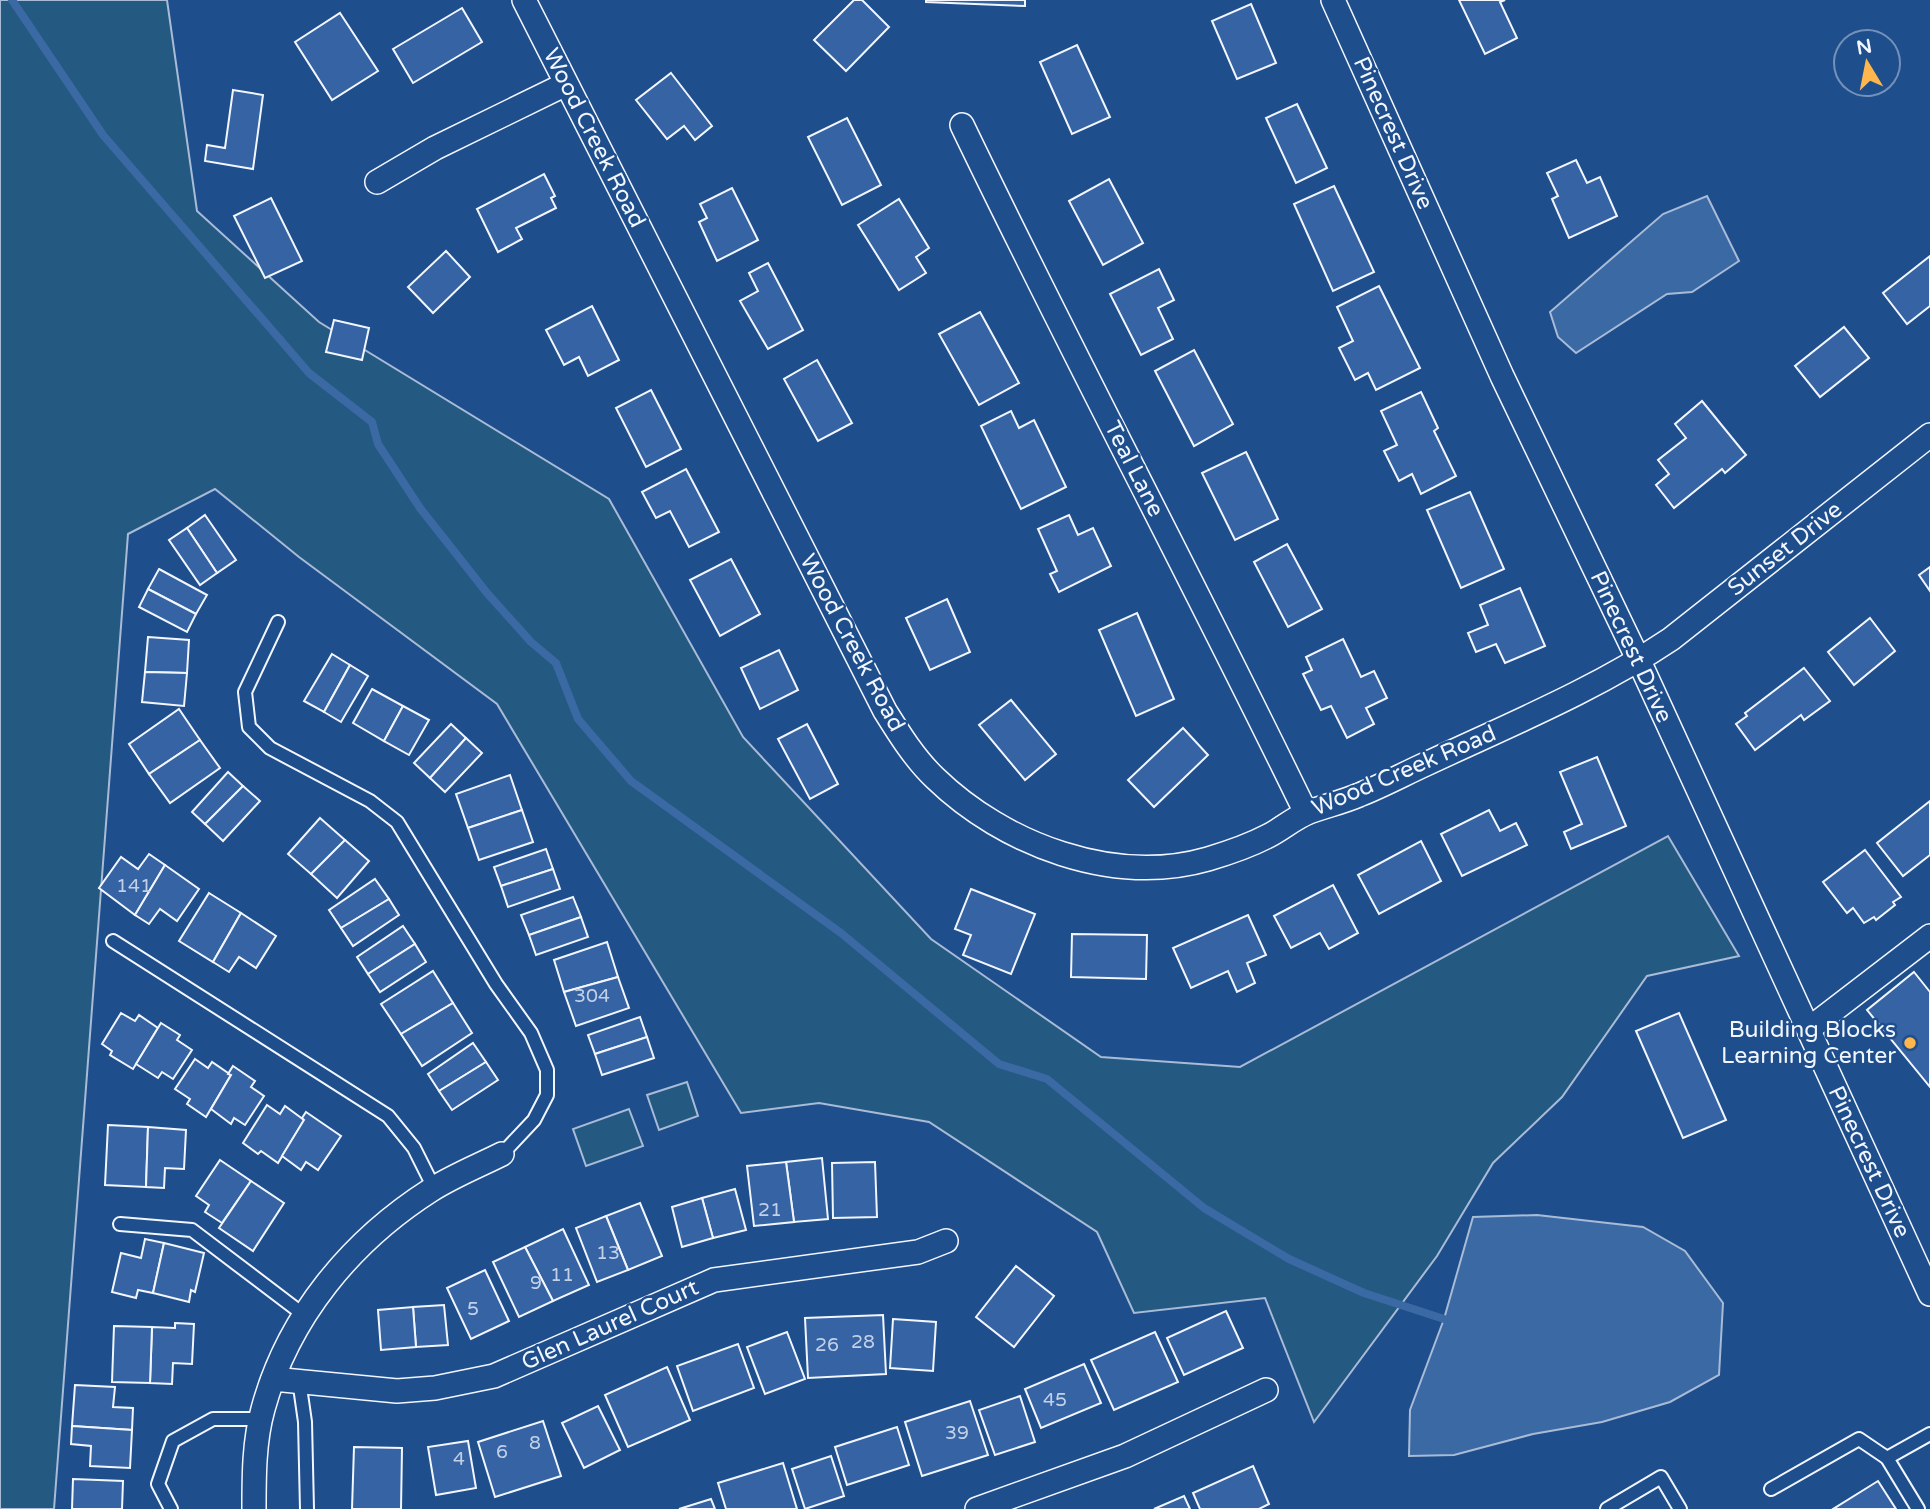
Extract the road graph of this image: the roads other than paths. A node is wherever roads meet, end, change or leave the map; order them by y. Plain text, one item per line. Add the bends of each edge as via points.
1 (524, 0) edge
2 (1333, 0) edge
3 (566, 84) junction
4 (962, 125) dead end
5 (376, 182) dead end
6 (1930, 435) edge
7 (278, 622) dead end
8 (1639, 661) junction
9 (1306, 813) junction
10 (1930, 936) edge
11 (113, 941) dead end
12 (1809, 1029) junction
13 (502, 1154) joint
14 (433, 1188) junction
15 (120, 1224) dead end
16 (946, 1241) dead end
17 (1930, 1294) edge
18 (304, 1315) junction
19 (273, 1379) junction
20 (299, 1380) junction
21 (1266, 1390) dead end
22 (261, 1419) junction
23 (1930, 1434) edge
24 (1887, 1458) junction
25 (1771, 1489) dead end
26 (171, 1509) edge
27 (254, 1509) edge
28 (307, 1509) edge
29 (977, 1509) edge
30 (1607, 1509) edge
31 (1681, 1509) edge
32 (1918, 1509) edge

1 - 3 street, Wood Creek Road
2 - 8 street, Pinecrest Drive via 1502,376
3 - 5 street
3 - 9 street, Wood Creek Road via 885,711 935,778 972,809 1018,837 1068,856 1117,865 1162,866 1207,859 1253,844
4 - 9 street, Teal Lane
6 - 8 street, Sunset Drive
7 - 13 lane via 245,692 249,727 270,748 370,801 397,822 531,1033 547,1070 547,1096 534,1120
8 - 9 street, Wood Creek Road via 1359,796
8 - 12 street, Pinecrest Drive
10 - 12 street
11 - 14 lane via 388,1116 414,1148
12 - 17 street, Pinecrest Drive
13 - 14 street
14 - 18 street via 362,1244
15 - 18 lane via 192,1230
16 - 20 street, Glen Laurel Court via 918,1252 714,1280 494,1376 397,1391
18 - 19 street
19 - 20 street, Glen Laurel Court
19 - 22 street
20 - 28 lane
21 - 29 street via 1125,1456
22 - 26 lane via 213,1419 173,1441 158,1484
22 - 27 street
23 - 24 lane
24 - 25 lane via 1859,1439
24 - 32 lane
30 - 31 lane via 1661,1477

